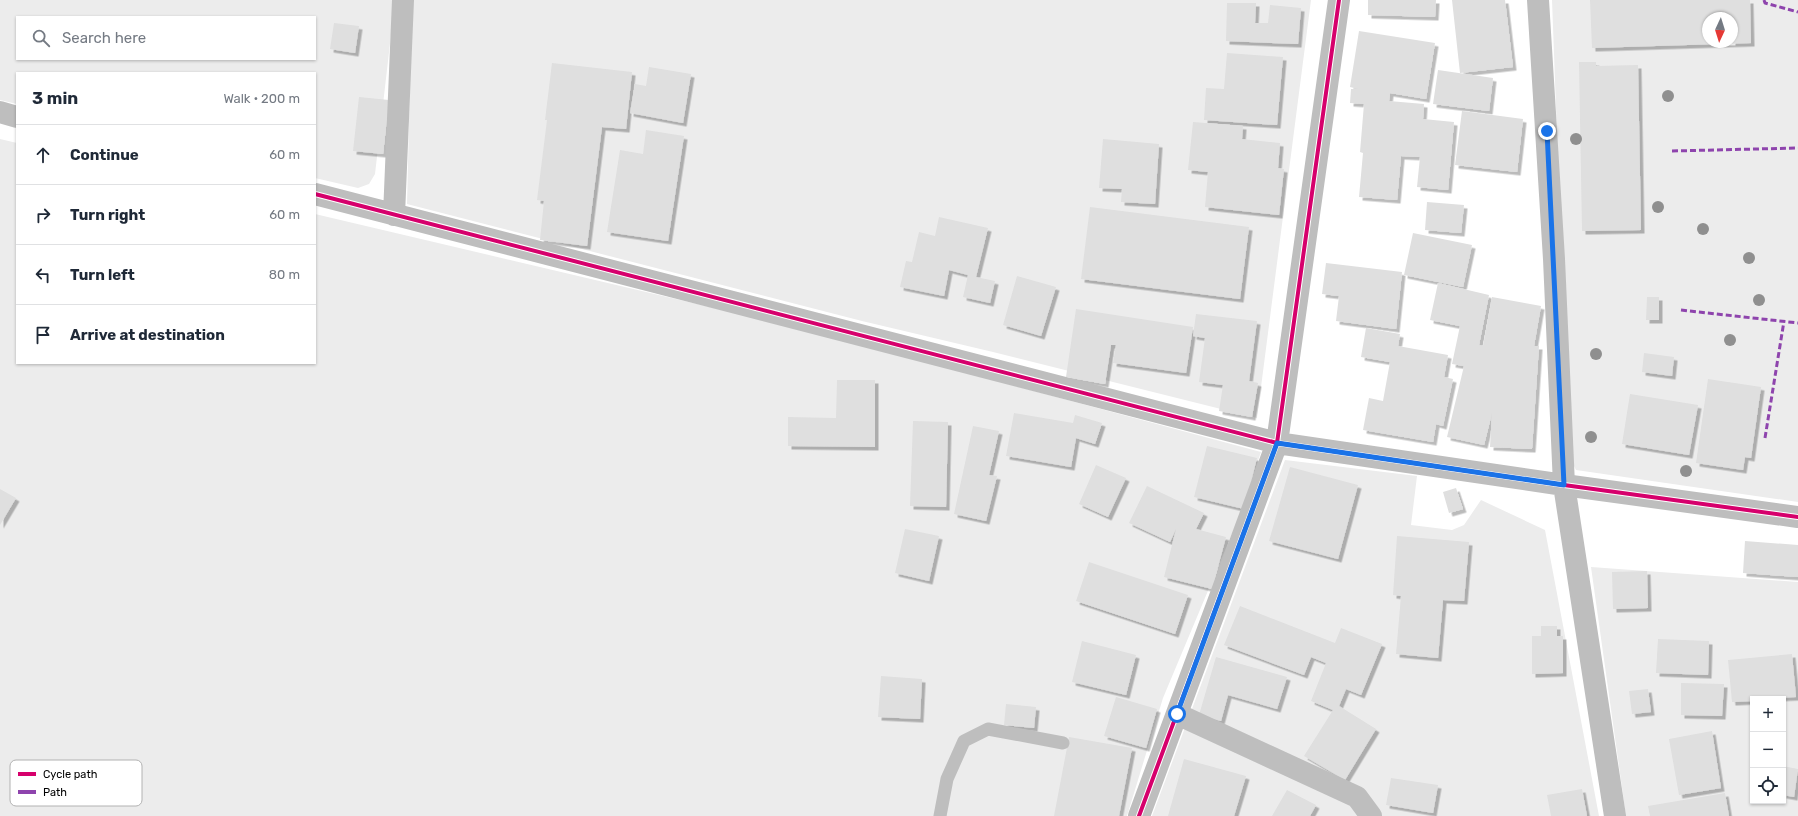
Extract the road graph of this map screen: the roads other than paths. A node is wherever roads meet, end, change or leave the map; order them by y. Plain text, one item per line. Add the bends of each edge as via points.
1 (403, 0) edge
2 (1339, 0) edge
3 (1538, 0) edge
4 (0, 112) edge
5 (16, 117) edge
6 (316, 194) edge
7 (394, 215) junction
8 (1277, 443) junction
9 (1564, 485) junction
10 (1798, 517) edge
11 (1177, 714) junction
12 (1063, 743) dead end
13 (940, 816) edge
14 (1139, 816) edge
15 (1371, 816) edge
16 (1615, 816) edge

1 - 7 street
2 - 8 street
3 - 9 street
4 - 5 street
6 - 7 street
7 - 8 street
8 - 9 street
8 - 11 street
9 - 10 street
9 - 16 street
11 - 14 street
11 - 15 street via 1357,797
12 - 13 lane via 988,729 964,741 946,779

